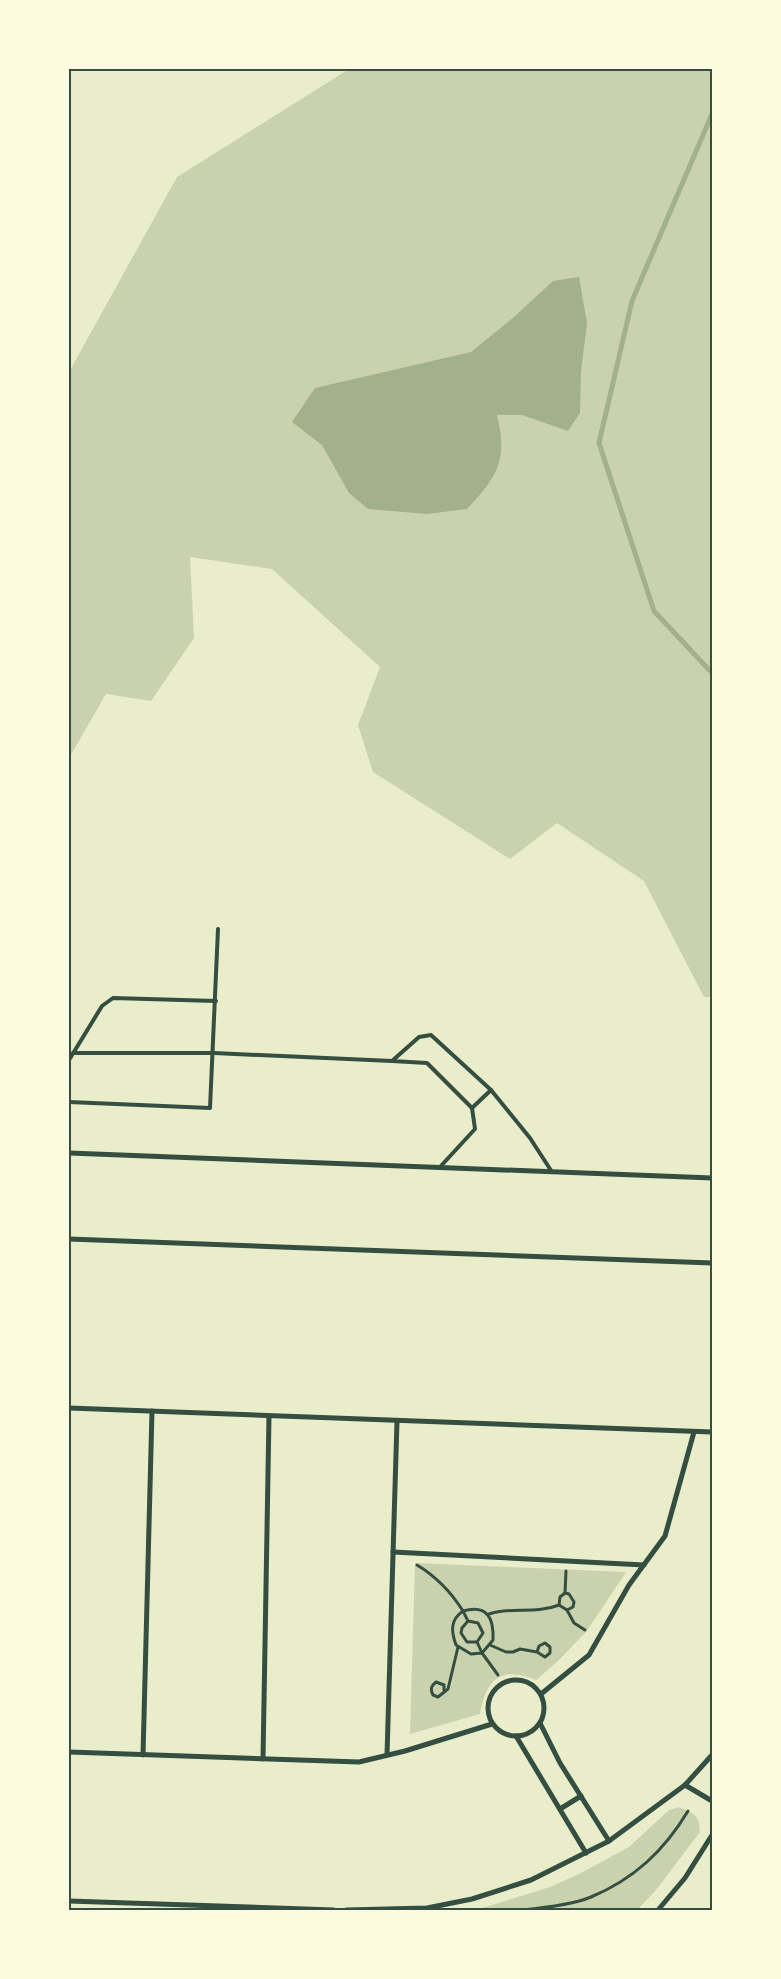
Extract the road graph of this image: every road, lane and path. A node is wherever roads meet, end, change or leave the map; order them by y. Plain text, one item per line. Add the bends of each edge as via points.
1 (218, 930) dead end
2 (216, 1001) junction
3 (73, 1053) junction
4 (214, 1053) junction
5 (69, 1060) edge
6 (392, 1061) junction
7 (491, 1090) junction
8 (69, 1102) edge
9 (472, 1108) junction
10 (69, 1153) edge
11 (440, 1167) junction
12 (552, 1172) junction
13 (712, 1178) edge
14 (69, 1239) edge
15 (712, 1263) edge
16 (69, 1408) edge
17 (152, 1411) junction
18 (269, 1416) junction
19 (397, 1420) junction
20 (694, 1432) junction
21 (712, 1432) edge
22 (393, 1552) junction
23 (417, 1565) dead end
24 (644, 1565) junction
25 (566, 1571) dead end
26 (564, 1594) junction
27 (559, 1605) junction
28 (568, 1610) junction
29 (463, 1611) junction
30 (489, 1614) junction
31 (468, 1621) junction
32 (585, 1630) dead end
33 (478, 1642) junction
34 (490, 1646) junction
35 (458, 1647) junction
36 (538, 1652) junction
37 (482, 1653) junction
38 (498, 1675) dead end
39 (444, 1690) junction
40 (542, 1694) junction
41 (540, 1723) junction
42 (492, 1724) junction
43 (516, 1736) junction
44 (69, 1752) edge
45 (712, 1754) edge
46 (143, 1755) junction
47 (387, 1755) junction
48 (263, 1759) junction
49 (710, 1762) edge
50 (685, 1784) junction
51 (581, 1796) junction
52 (712, 1801) edge
53 (560, 1808) junction
54 (688, 1811) dead end
55 (712, 1835) edge
56 (610, 1841) junction
57 (586, 1853) junction
58 (69, 1901) edge
59 (334, 1910) edge
60 (346, 1910) edge
61 (522, 1910) edge
62 (658, 1910) edge

1 - 2 lane
2 - 3 lane via 113,998 102,1006
2 - 4 lane
3 - 4 lane
3 - 5 lane
4 - 6 lane
4 - 8 lane via 210,1108
6 - 7 lane via 418,1036 431,1035
6 - 9 lane via 427,1063
7 - 9 lane
7 - 12 lane via 530,1138
9 - 11 lane via 475,1129
10 - 11 street
11 - 12 street
12 - 13 street
14 - 15 street
16 - 17 street
17 - 18 street
17 - 46 street
18 - 19 street
18 - 48 street
19 - 20 street
19 - 22 street
20 - 21 street
20 - 24 street via 665,1536
22 - 24 street
22 - 47 street
23 - 29 path via 432,1574 453,1595
24 - 40 street via 589,1654
25 - 26 path
26 - 27 path
26 - 28 path via 569,1594 574,1602
27 - 28 path
27 - 30 path via 536,1611 500,1610
28 - 32 path via 574,1623
29 - 30 path via 473,1608
29 - 31 path
29 - 35 path via 452,1626 452,1636
30 - 34 path via 494,1629 494,1640
31 - 33 path via 482,1627 483,1633
31 - 33 path via 461,1633 467,1642
33 - 37 path
34 - 36 path via 506,1652
34 - 37 path
35 - 37 path via 471,1654
35 - 39 path via 448,1689
36 - 36 path via 545,1657 550,1654 550,1648 544,1643
37 - 38 path
39 - 39 path via 438,1697 431,1690 436,1682 444,1685
40 - 41 street via 545,1709
40 - 42 street via 531,1683 516,1679 501,1683 490,1694 487,1709
41 - 43 street via 530,1733
41 - 51 street
42 - 43 street via 502,1733
42 - 47 street
43 - 53 street
44 - 46 street
45 - 49 street
46 - 48 street
47 - 48 street via 359,1762
49 - 50 street
50 - 52 street
50 - 56 street
51 - 53 street
51 - 56 street
53 - 57 street
54 - 61 path via 674,1835 636,1873 590,1898
55 - 62 street via 685,1878
56 - 57 street
57 - 60 street via 531,1880 472,1899 427,1908
58 - 59 street

